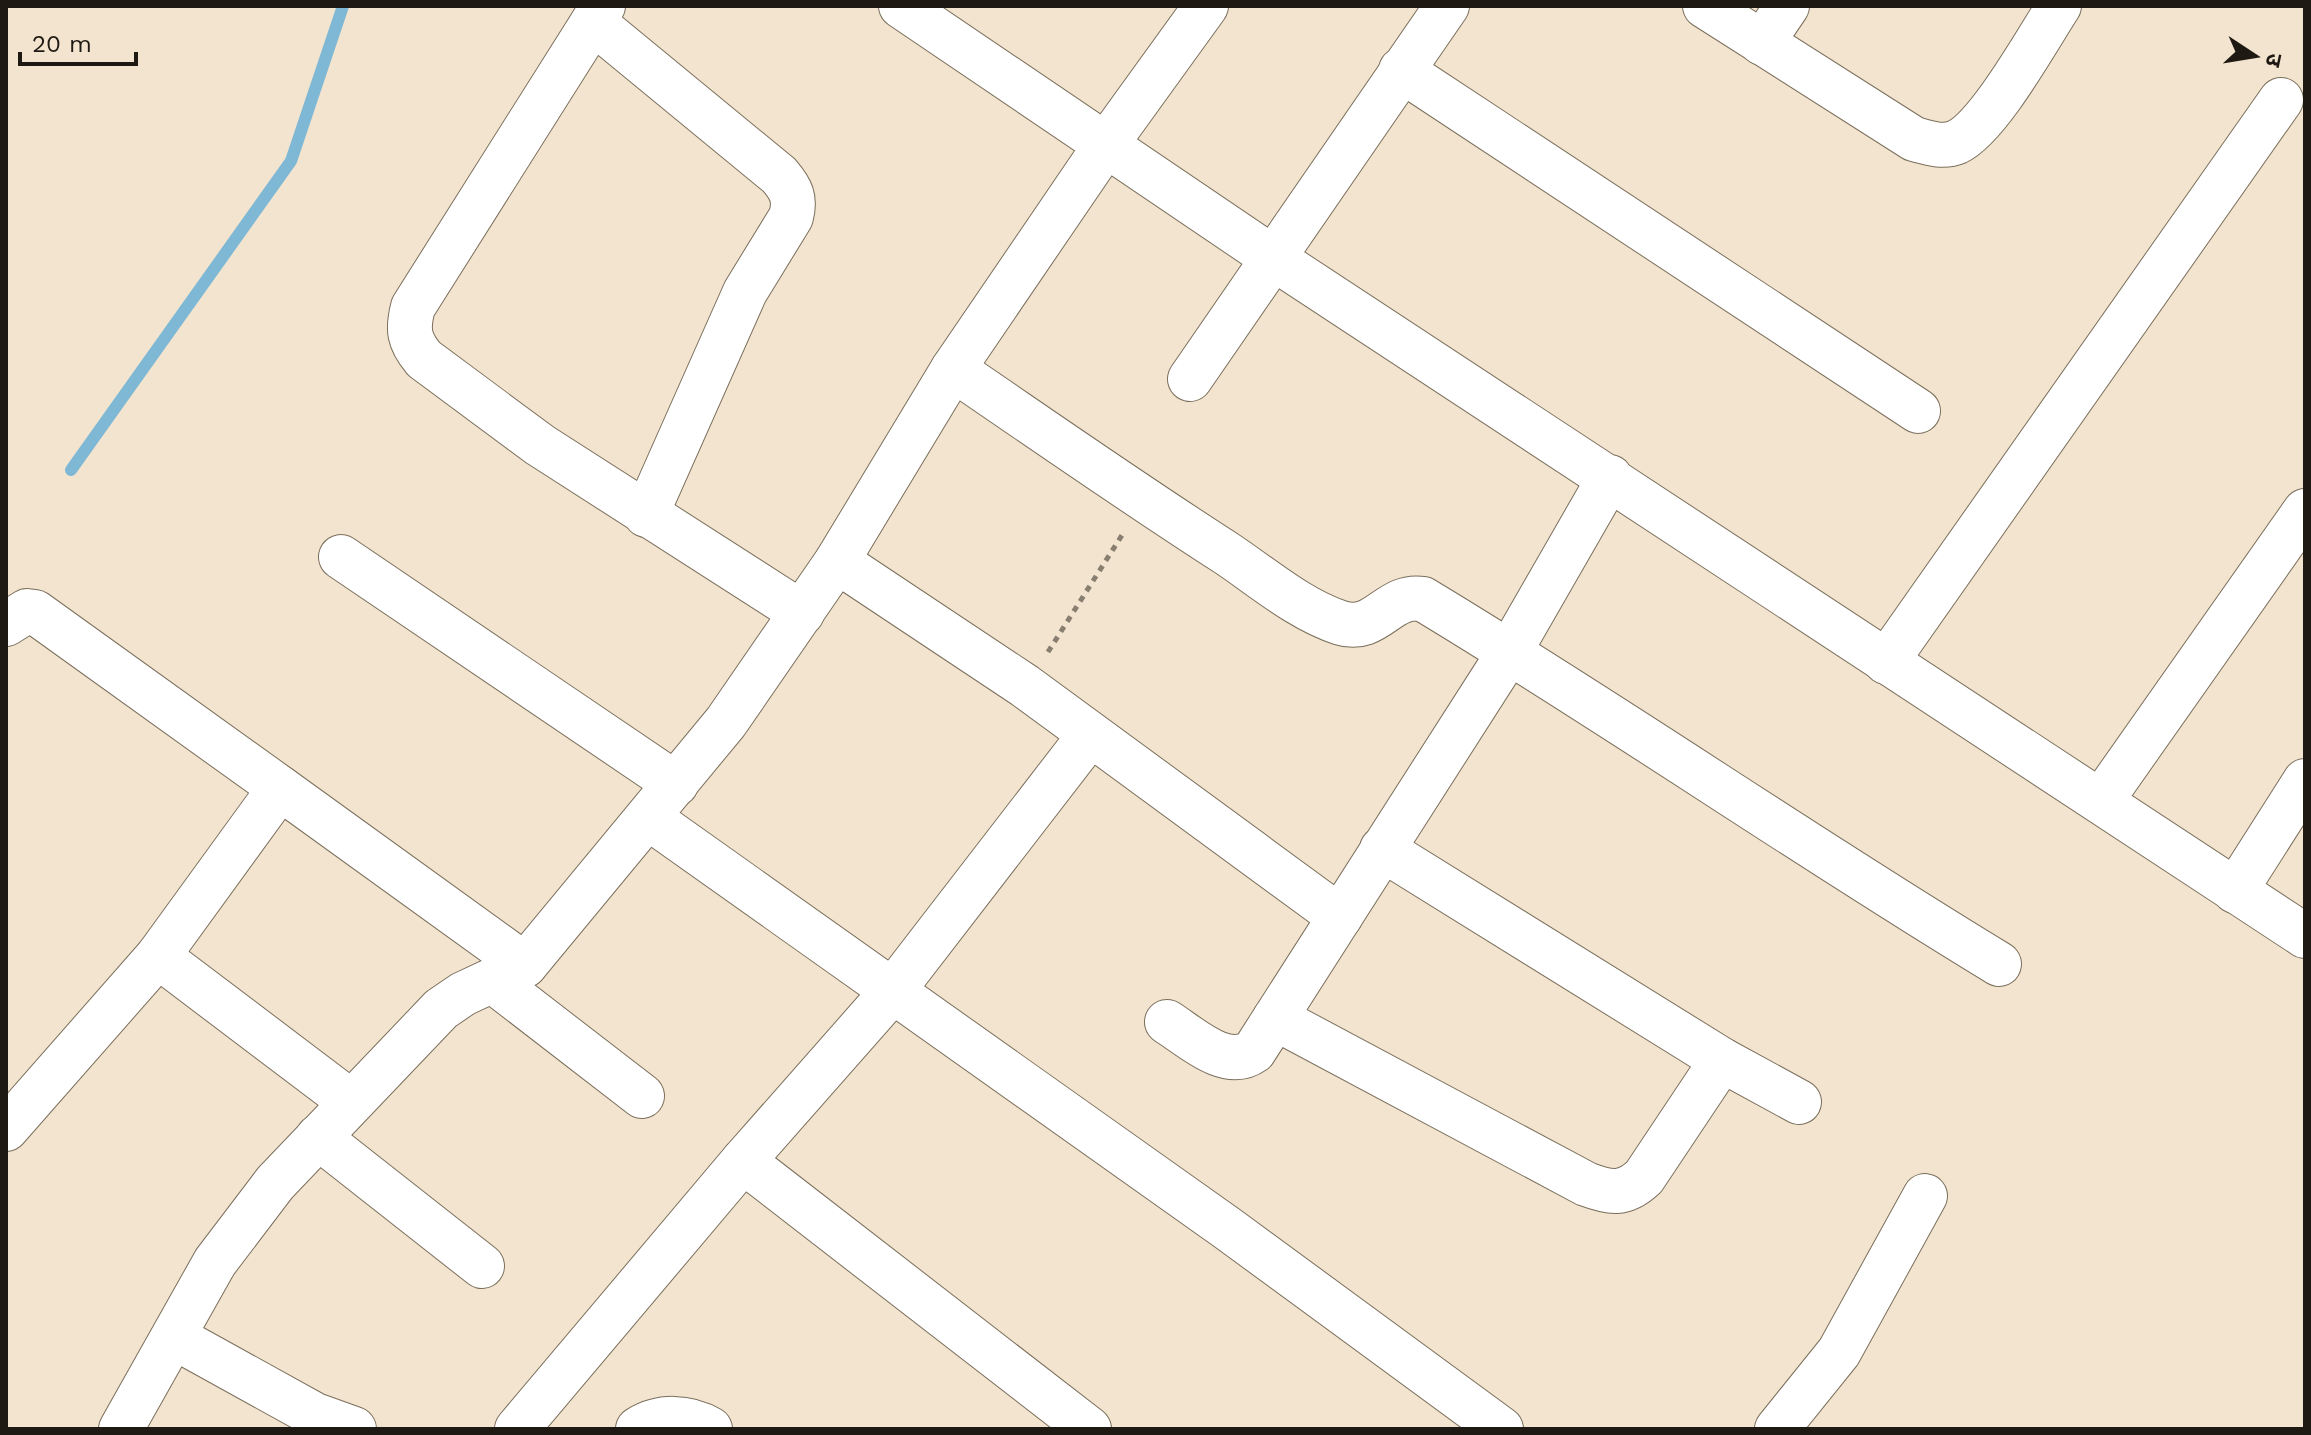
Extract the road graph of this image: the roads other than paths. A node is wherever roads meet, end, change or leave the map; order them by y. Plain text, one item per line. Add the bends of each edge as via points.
1 (1206, 6) edge
2 (1447, 6) edge
3 (1705, 6) edge
4 (1787, 6) edge
5 (2059, 6) edge
6 (926, 13) edge
7 (598, 14) edge
8 (1762, 43) junction
9 (1401, 70) junction
10 (2281, 100) dead end
11 (1107, 143) junction
12 (1273, 258) junction
13 (953, 369) junction
14 (1190, 379) dead end
15 (1918, 411) dead end
16 (1610, 477) junction
17 (2305, 511) edge
18 (646, 515) junction
19 (341, 557) dead end
20 (837, 561) junction
21 (802, 613) junction
22 (6, 624) edge
23 (1510, 651) junction
24 (1886, 662) junction
25 (1090, 735) junction
26 (2305, 781) edge
27 (676, 784) junction
28 (280, 788) junction
29 (2101, 801) junction
30 (649, 818) junction
31 (1382, 849) junction
32 (2235, 891) junction
33 (1340, 917) junction
34 (2305, 936) edge
35 (158, 956) junction
36 (1999, 964) dead end
37 (509, 973) junction
38 (891, 993) junction
39 (1275, 1018) junction
40 (1167, 1022) dead end
41 (1722, 1060) junction
42 (642, 1096) dead end
43 (351, 1102) junction
44 (1799, 1102) dead end
45 (6, 1129) edge
46 (318, 1137) junction
47 (743, 1161) junction
48 (1925, 1196) dead end
49 (482, 1266) dead end
50 (174, 1337) junction
51 (1046, 1415) edge
52 (121, 1429) edge
53 (354, 1429) edge
54 (517, 1429) edge
55 (638, 1429) edge
56 (710, 1429) edge
57 (1089, 1429) edge
58 (1501, 1429) edge
59 (1777, 1429) edge

1 - 11 street
2 - 9 street
3 - 8 street
4 - 8 street
5 - 8 street via 1981,123 1957,142 1939,146 1914,139
6 - 11 street
7 - 18 street via 779,175 794,203 791,217 745,292
7 - 18 street via 413,307 408,327 412,344 424,359
9 - 12 street
9 - 15 street
10 - 24 street
11 - 12 street
11 - 13 street
12 - 14 street
12 - 16 street
13 - 20 street
13 - 23 street via 1318,613 1359,626 1409,596 1423,599
16 - 23 street
16 - 24 street
17 - 29 street
18 - 21 street
19 - 27 street
20 - 21 street
20 - 25 street
21 - 27 street
22 - 28 street via 35,612
23 - 31 street
23 - 36 street via 1865,883
24 - 29 street
25 - 33 street
25 - 38 street
26 - 32 street
27 - 30 street
28 - 35 street
28 - 37 street
29 - 32 street
30 - 37 street
30 - 38 street
31 - 33 street
31 - 41 street
32 - 34 street
33 - 39 street
35 - 43 street
35 - 45 street
37 - 42 street
37 - 43 street via 441,1009
38 - 47 street
38 - 58 street via 1227,1228
39 - 40 street via 1254,1051 1234,1059
39 - 41 street via 1611,1193 1632,1189 1644,1177
41 - 44 street
43 - 46 street
46 - 49 street
46 - 50 street via 215,1262
47 - 51 street
47 - 54 street
48 - 59 street via 1839,1352
50 - 52 street
50 - 53 street via 315,1415
51 - 57 street
55 - 56 street via 666,1418

